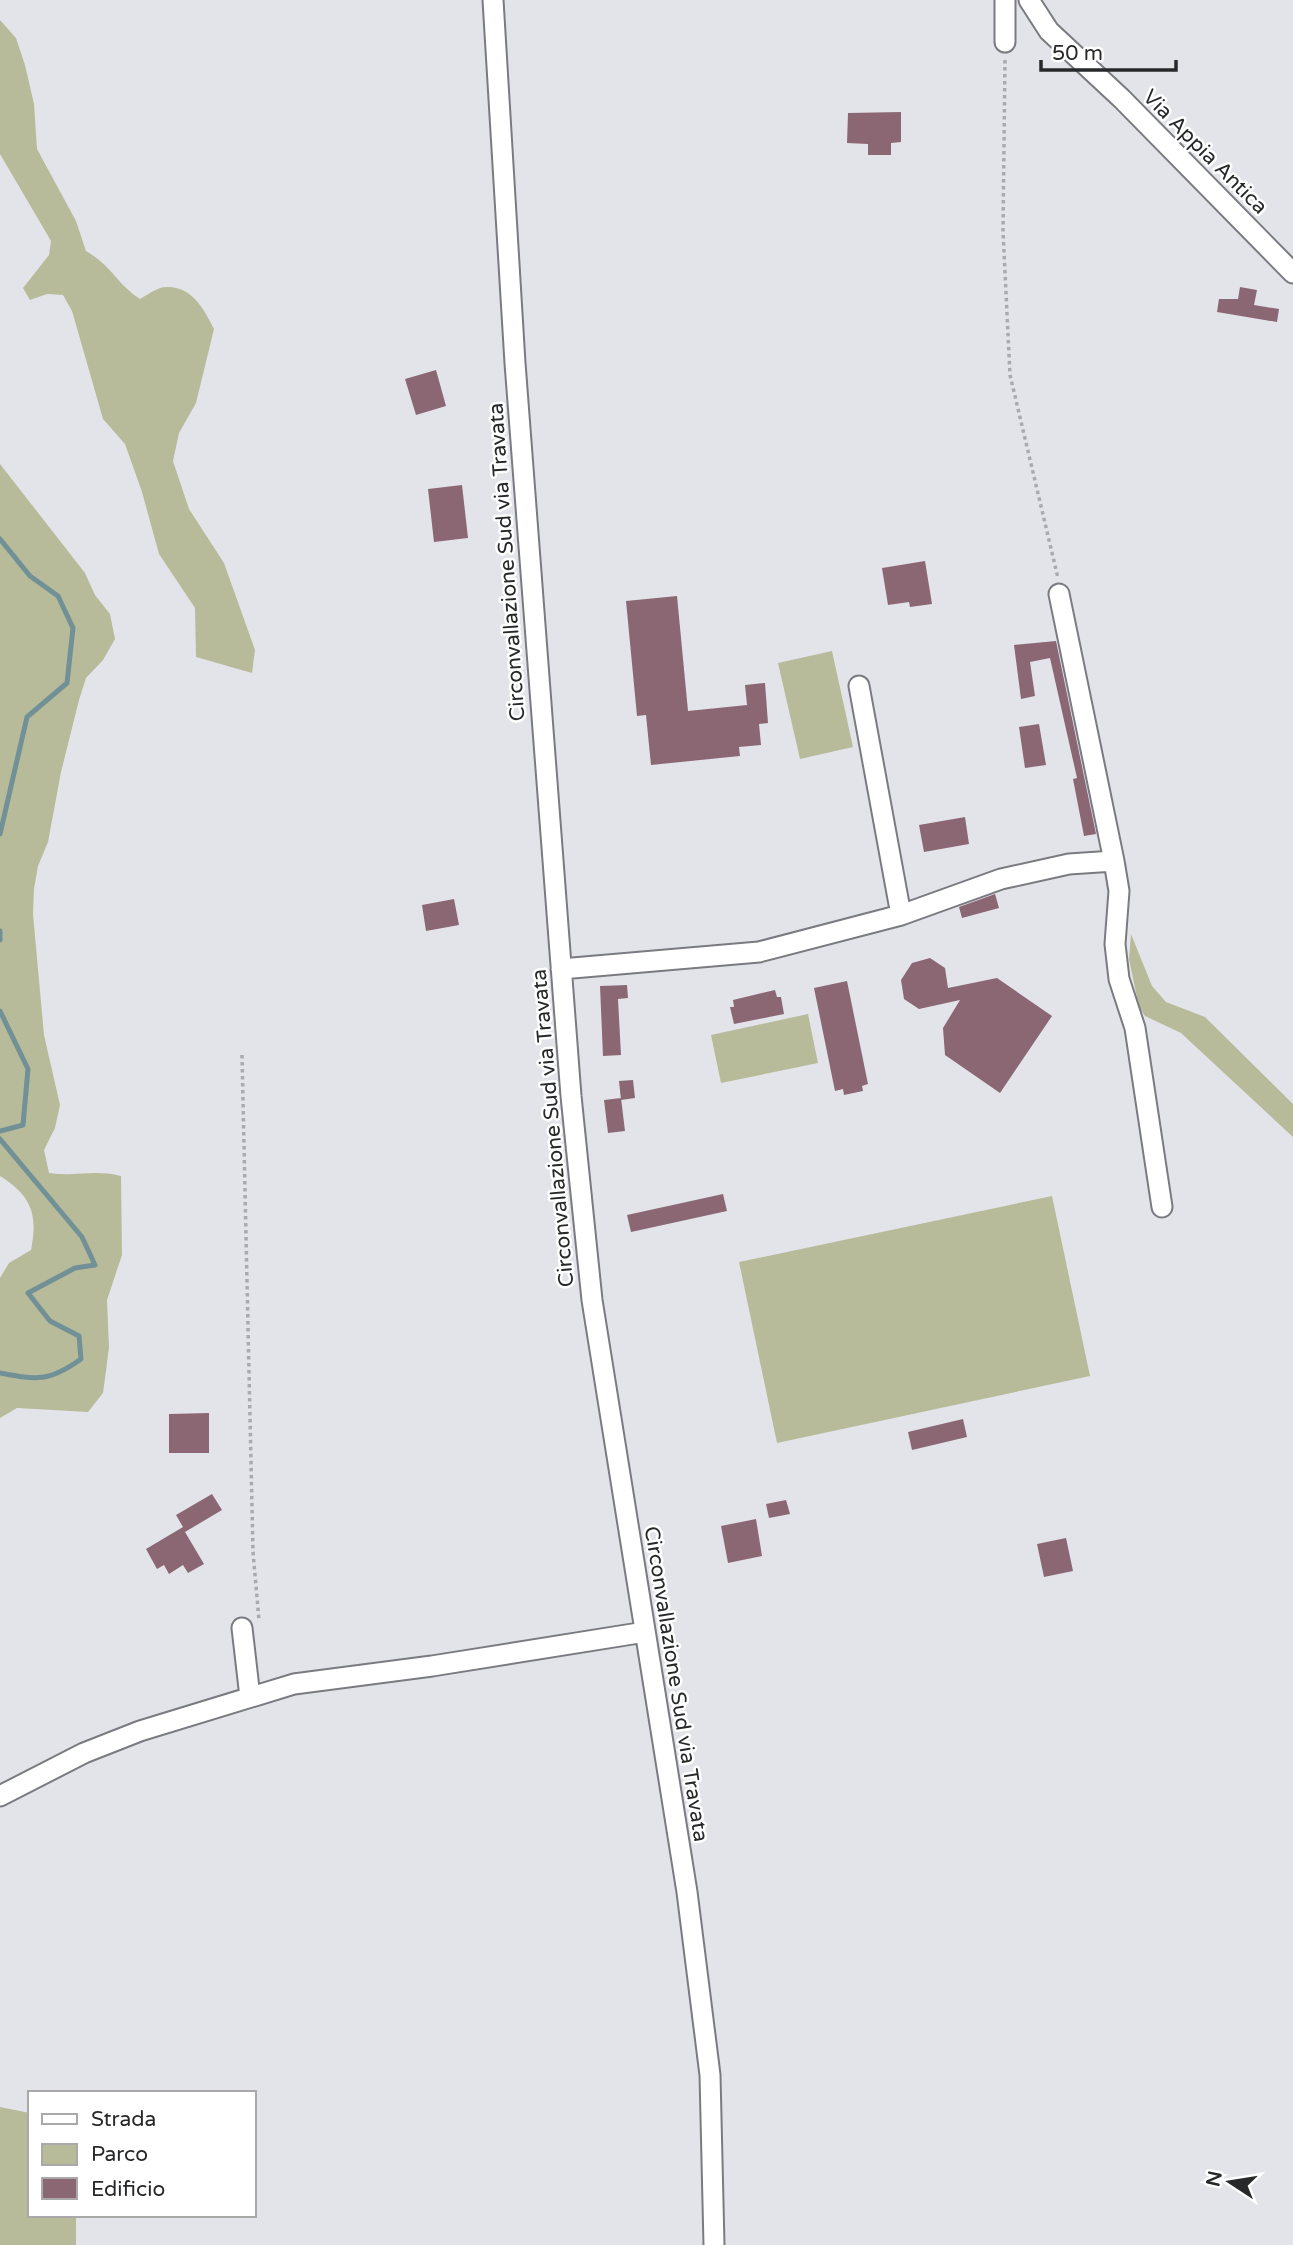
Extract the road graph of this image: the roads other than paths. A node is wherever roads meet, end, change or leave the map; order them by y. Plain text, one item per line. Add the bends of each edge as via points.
1 (493, 0) edge
2 (1005, 0) edge
3 (1029, 0) edge
4 (1005, 42) road end
5 (1293, 273) edge
6 (1059, 594) road end
7 (859, 686) dead end
8 (1114, 861) junction
9 (901, 915) junction
10 (561, 969) junction
11 (1162, 1207) dead end
12 (251, 1628) road end
13 (645, 1632) junction
14 (250, 1697) junction
15 (0, 1796) edge
16 (713, 2245) edge

1 - 10 street, Circonvallazione Sud via Travata
2 - 4 street
3 - 5 street, Via Appia Antica via 1049,31
6 - 8 street
7 - 9 street
8 - 9 street via 1069,864 1001,879
8 - 11 street via 1119,891 1115,944 1119,979 1135,1028
9 - 10 street via 759,952
10 - 13 street, Circonvallazione Sud via Travata via 592,1300
12 - 14 street
13 - 14 street via 294,1684
13 - 16 street, Circonvallazione Sud via Travata via 687,1892 710,2075
14 - 15 street via 139,1731

